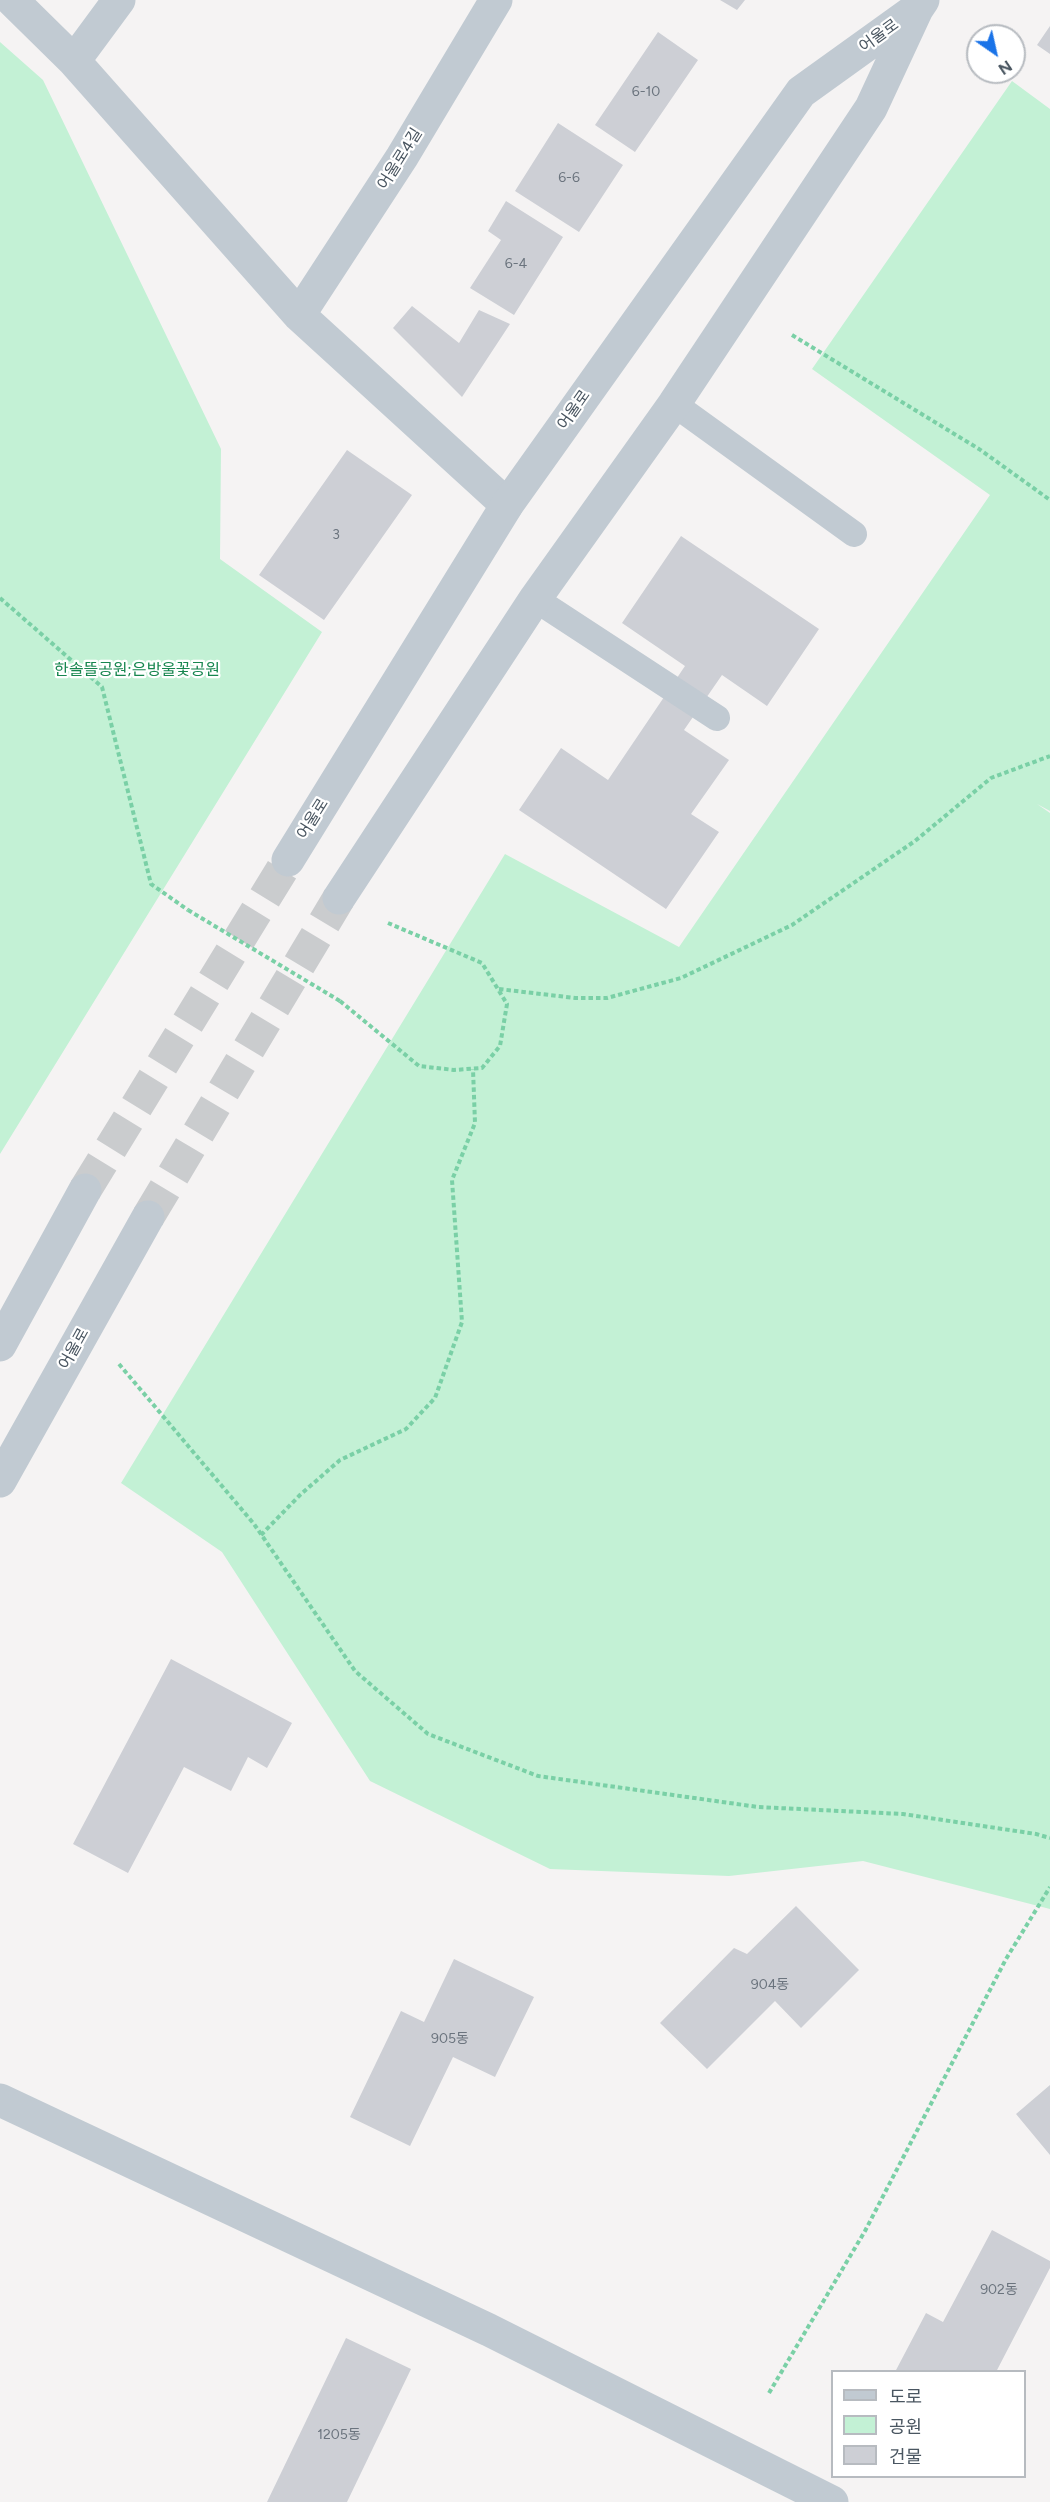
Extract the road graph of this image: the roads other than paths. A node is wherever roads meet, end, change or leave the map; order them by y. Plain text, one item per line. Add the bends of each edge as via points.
1 (12, 0) edge
2 (119, 0) edge
3 (496, 0) edge
4 (920, 4) edge
5 (74, 61) junction
6 (299, 315) junction
7 (674, 404) junction
8 (507, 505) junction
9 (854, 534) dead end
10 (535, 599) junction
11 (717, 718) dead end
12 (288, 860) tunnel mouth
13 (339, 898) tunnel mouth
14 (85, 1190) tunnel mouth
15 (148, 1217) tunnel mouth
16 (0, 1345) edge
17 (0, 1480) edge
18 (0, 2100) edge
19 (832, 2502) edge

1 - 5 street
2 - 5 street
3 - 6 street, 어울로4길 via 402,157
4 - 7 street, 어울로 via 871,108
4 - 8 street, 어울로 via 801,92
5 - 6 street
6 - 8 street
7 - 9 lane
7 - 10 street, 어울로
8 - 12 street, 어울로
10 - 11 lane
10 - 13 street, 어울로
14 - 16 street
15 - 17 street, 어울로
18 - 19 street via 489,2330

